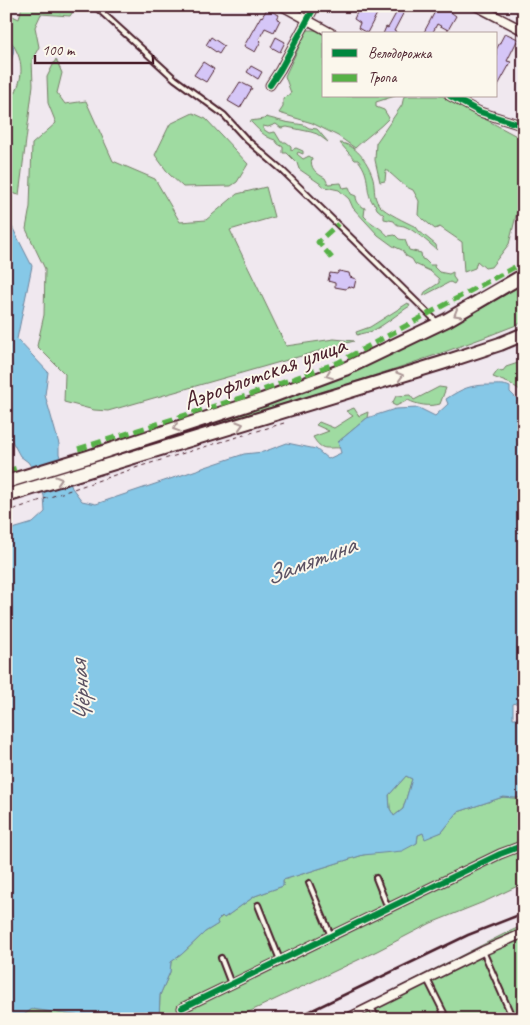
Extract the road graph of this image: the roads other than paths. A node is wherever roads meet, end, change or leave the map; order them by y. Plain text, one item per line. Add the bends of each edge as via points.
1 (95, 6) edge
2 (282, 6) edge
3 (314, 6) edge
4 (476, 6) edge
5 (307, 20) junction
6 (524, 31) edge
7 (329, 32) edge
8 (270, 85) dead end
9 (454, 98) edge
10 (524, 126) edge
11 (524, 275) edge
12 (439, 324) junction
13 (524, 334) edge
14 (6, 482) edge
15 (6, 496) edge
16 (524, 845) edge
17 (376, 878) dead end
18 (309, 884) dead end
19 (258, 905) dead end
20 (388, 908) junction
21 (524, 933) edge
22 (330, 936) junction
23 (483, 951) junction
24 (221, 958) dead end
25 (280, 960) junction
26 (426, 979) junction
27 (232, 984) junction
28 (370, 1007) junction
29 (182, 1008) dead end
30 (346, 1019) edge
31 (377, 1019) edge
32 (447, 1019) edge
33 (513, 1019) edge

1 - 12 lane via 175,79 224,115
2 - 5 street
3 - 5 street
4 - 6 street
5 - 7 street
5 - 8 street
9 - 10 street via 480,112
11 -> 12 main road, Аэрофлотская улица
12 -> 14 main road, Аэрофлотская улица via 345,369 262,400
15 -> 13 main road, Аэрофлотская улица via 442,363
16 - 20 street
17 - 20 lane
18 - 22 lane
19 - 25 lane
20 - 22 street
21 - 23 street
22 - 25 street
23 - 26 street
23 - 33 lane
24 - 27 lane
25 - 27 street
26 - 28 street
26 - 32 lane
27 - 29 street
28 - 30 street
28 - 31 lane

